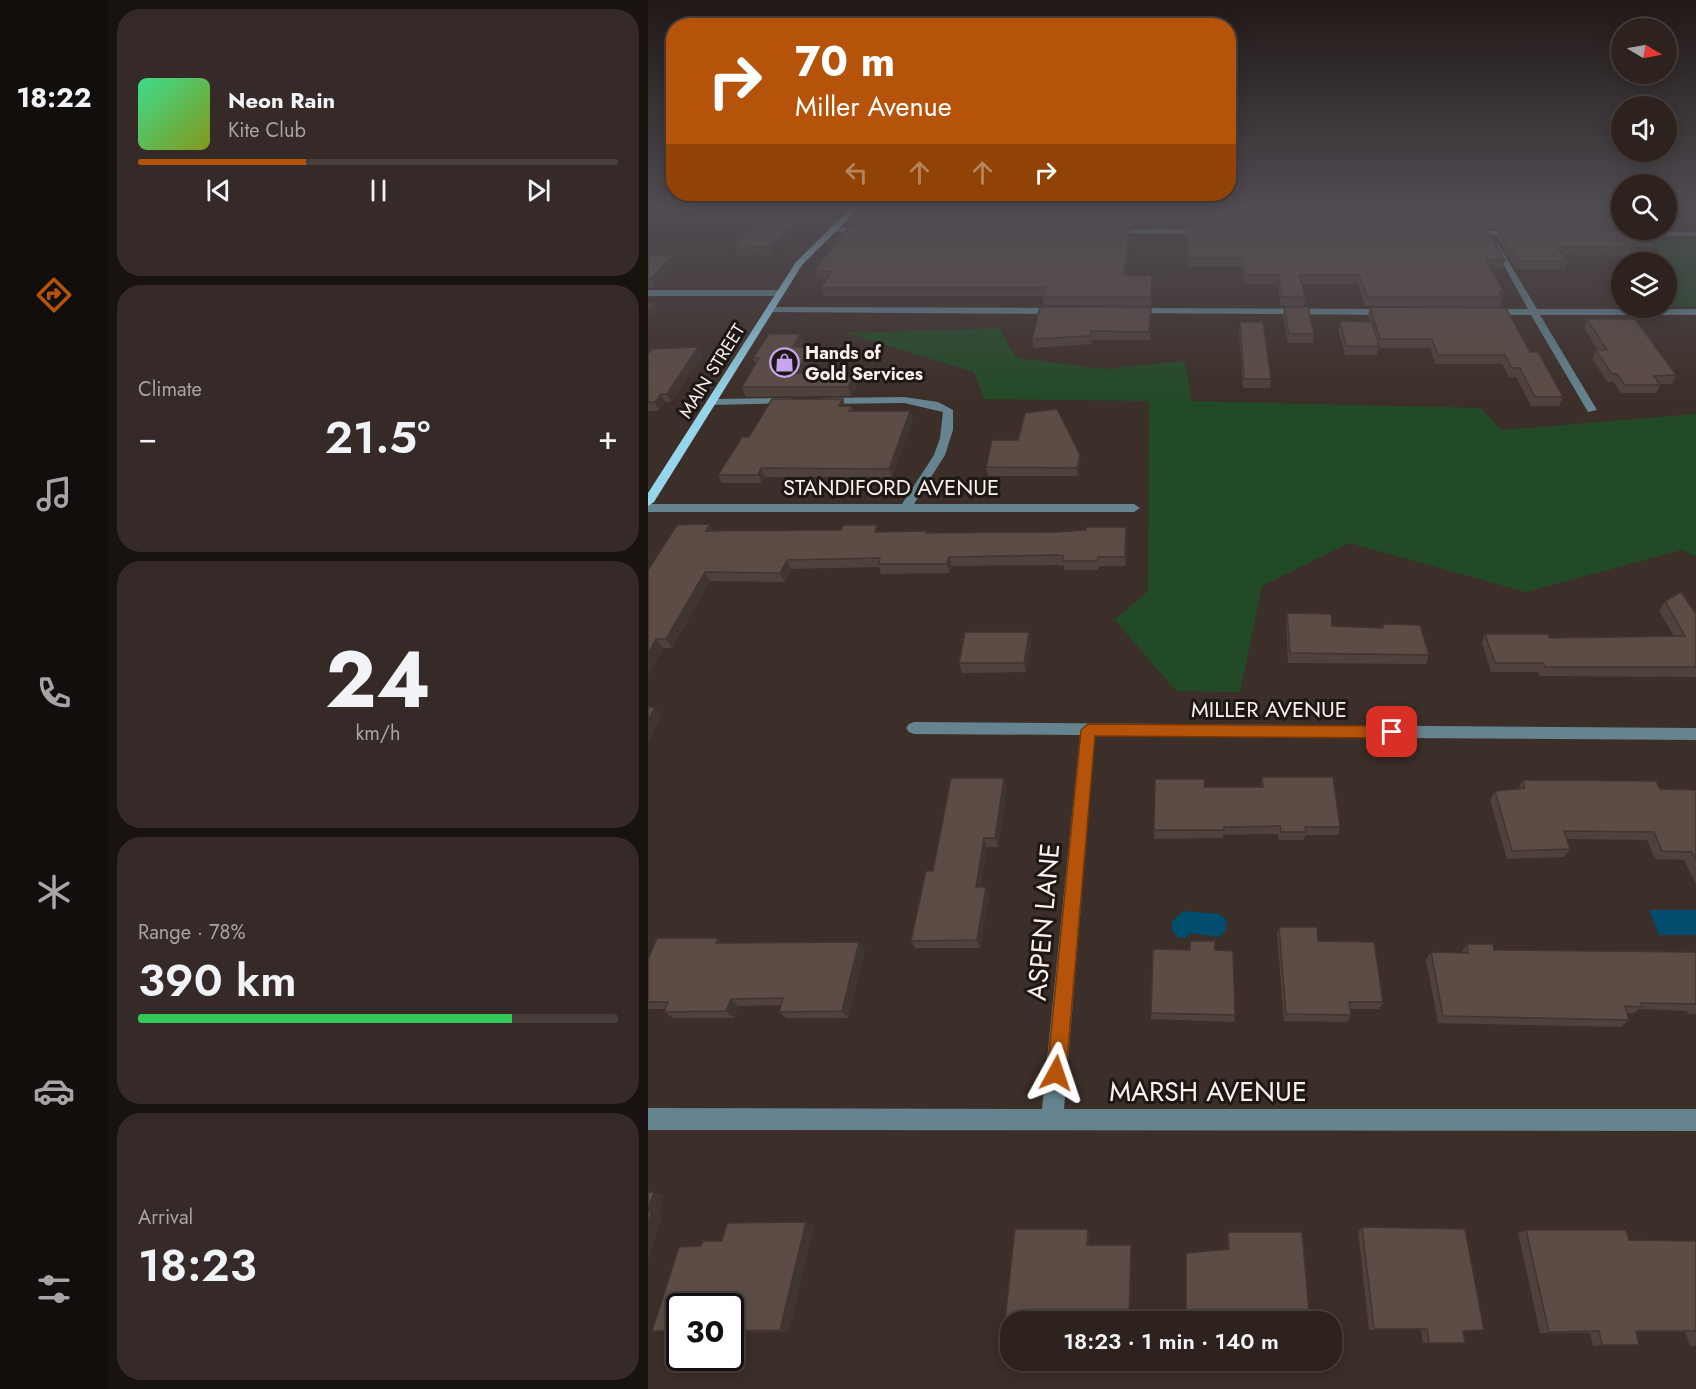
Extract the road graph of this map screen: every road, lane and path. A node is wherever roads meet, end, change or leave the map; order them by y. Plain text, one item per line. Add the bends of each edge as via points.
1 (795, 272) edge
2 (1511, 272) edge
3 (648, 293) edge
4 (780, 293) junction
5 (770, 310) junction
6 (1064, 311) edge
7 (1123, 311) edge
8 (1394, 312) edge
9 (1476, 312) edge
10 (1534, 312) junction
11 (1696, 312) edge
12 (712, 402) junction
13 (1592, 411) dead end
14 (648, 502) edge
15 (648, 508) edge
16 (906, 508) junction
17 (1134, 508) dead end
18 (914, 728) dead end
19 (1088, 730) junction
20 (1696, 734) edge
21 (648, 1119) edge
22 (1052, 1119) junction
23 (1696, 1120) edge

1 - 4 main road, MAIN STREET
2 - 10 street
3 - 4 street
4 - 5 main road, MAIN STREET
5 - 6 street
5 - 12 main road, MAIN STREET
7 - 8 street
9 - 10 street
10 - 11 street
10 - 13 street
12 - 14 main road, MAIN STREET
12 - 16 street via 907,400 933,402 948,410 949,432 940,457
15 - 16 street, STANDIFORD AVENUE
16 - 17 street, STANDIFORD AVENUE
18 - 19 street, MILLER AVENUE
19 - 20 street, MILLER AVENUE
19 - 22 street, ASPEN LANE
21 - 22 street, MARSH AVENUE
22 - 23 street, MARSH AVENUE

